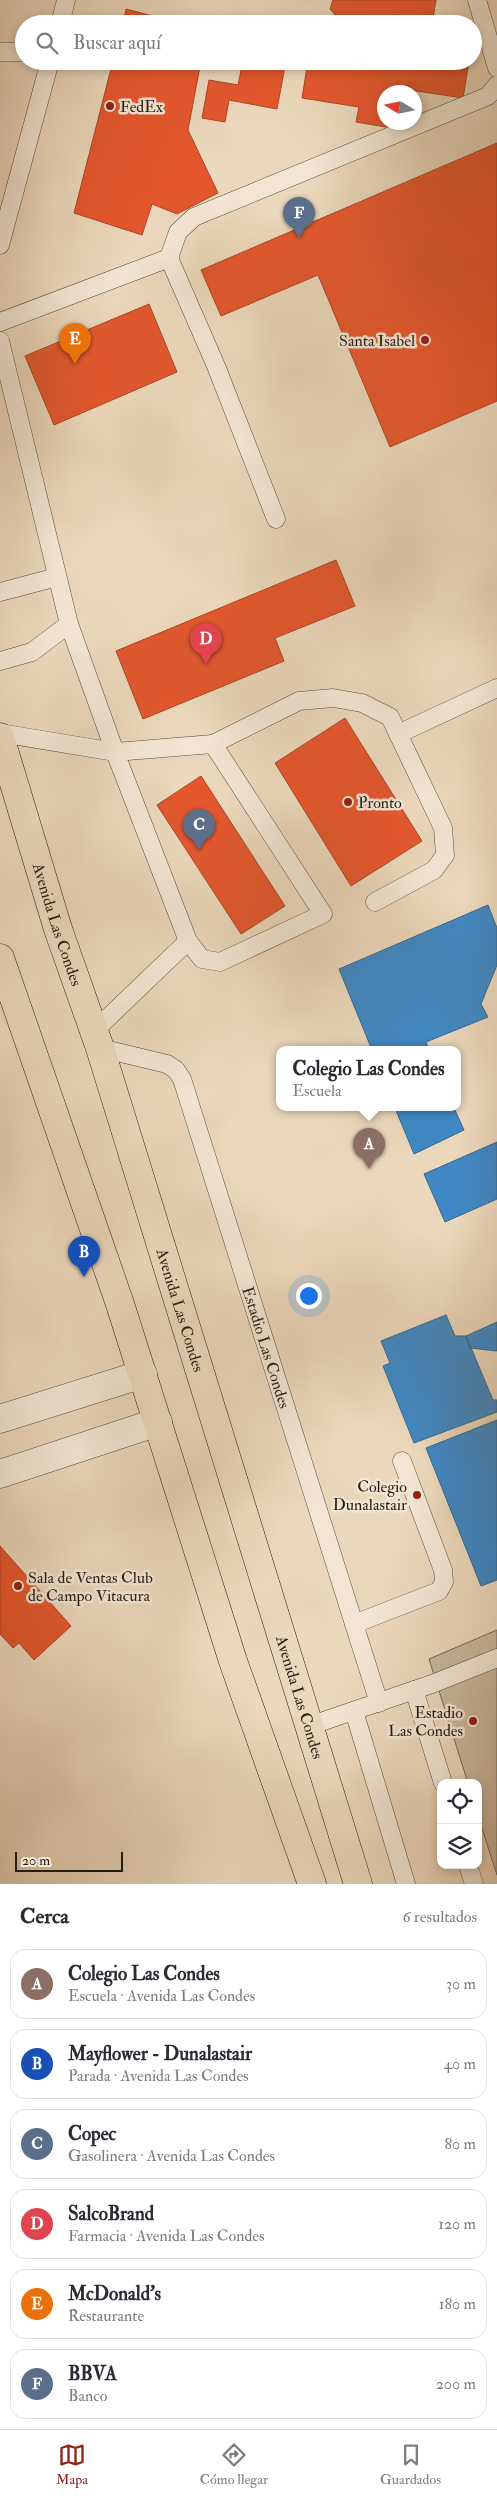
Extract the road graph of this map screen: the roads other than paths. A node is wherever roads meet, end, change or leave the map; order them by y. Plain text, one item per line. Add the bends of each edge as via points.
1 (66, 0) edge
2 (477, 0) edge
3 (62, 15) edge
4 (481, 15) edge
5 (482, 17) edge
6 (0, 52) edge
7 (15, 52) edge
8 (497, 68) edge
9 (48, 70) edge
10 (497, 84) edge
11 (0, 245) edge
12 (169, 258) junction
13 (0, 322) edge
14 (0, 341) edge
15 (276, 519) dead end
16 (57, 578) junction
17 (0, 592) edge
18 (69, 624) junction
19 (0, 661) edge
20 (497, 688) edge
21 (398, 734) junction
22 (0, 735) edge
23 (213, 744) junction
24 (115, 752) junction
25 (375, 902) dead end
26 (188, 941) junction
27 (0, 958) edge
28 (97, 1039) junction
29 (143, 1374) junction
30 (0, 1419) edge
31 (158, 1422) junction
32 (402, 1461) dead end
33 (0, 1474) edge
34 (354, 1624) junction
35 (497, 1658) edge
36 (414, 1690) junction
37 (379, 1702) junction
38 (354, 1711) junction
39 (309, 1726) junction
40 (442, 1779) edge
41 (469, 1869) edge
42 (312, 1884) edge
43 (358, 1884) edge
44 (406, 1884) edge
45 (474, 1884) edge

1 - 3 lane
2 - 4 lane
5 - 8 lane
6 - 7 lane
9 - 11 lane
10 - 12 lane via 488,96 194,217 178,232
12 - 13 lane
12 - 15 lane via 216,366
14 - 16 lane
16 - 17 lane
16 - 18 lane
18 - 19 lane via 32,652
18 - 24 lane
20 - 21 lane
21 - 23 lane via 390,717 362,702 333,698 300,701
21 - 25 lane via 443,828 445,855 434,870
22 - 24 lane
22 - 28 main road, Avenida Las Condes via 58,929
23 - 24 lane
23 - 26 lane via 323,914 220,962 202,959
24 - 26 lane
26 - 28 lane
27 - 29 main road
28 - 34 lane, Estadio Las Condes via 167,1064 182,1079
28 - 39 main road, Avenida Las Condes
29 - 30 street
29 - 31 main road
31 - 33 street
31 - 42 main road via 233,1661
32 - 34 lane via 443,1570 444,1582 439,1591
34 - 37 lane, Estadio Las Condes
35 - 36 lane
36 - 37 lane
36 - 40 lane
37 - 38 lane
38 - 39 lane
38 - 44 lane
39 - 43 main road, Avenida Las Condes
41 - 45 lane

